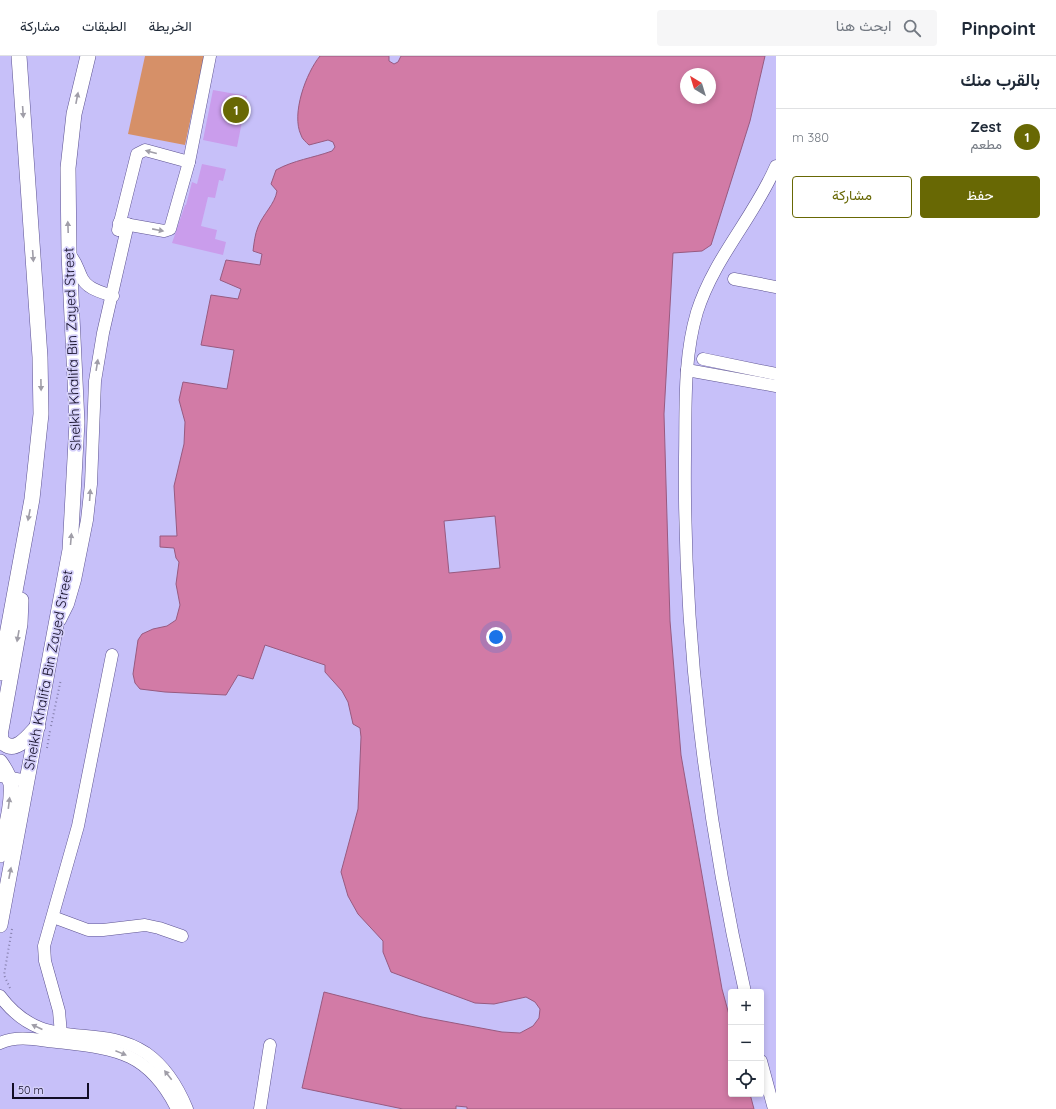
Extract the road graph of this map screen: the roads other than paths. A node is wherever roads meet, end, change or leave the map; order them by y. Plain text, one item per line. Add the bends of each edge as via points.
1 (19, 56) edge
2 (88, 56) edge
3 (210, 56) edge
4 (189, 162) junction
5 (776, 166) edge
6 (124, 224) junction
7 (69, 254) junction
8 (734, 279) dead end
9 (776, 287) edge
10 (109, 295) junction
11 (702, 360) dead end
12 (687, 370) junction
13 (776, 374) edge
14 (776, 386) edge
15 (16, 584) junction
16 (56, 626) junction
17 (112, 655) dead end
18 (0, 669) edge
19 (38, 726) junction
20 (0, 762) edge
21 (4, 777) edge
22 (27, 781) junction
23 (0, 855) edge
24 (53, 917) junction
25 (0, 925) edge
26 (182, 936) dead end
27 (744, 989) edge
28 (0, 996) edge
29 (61, 1034) junction
30 (0, 1043) edge
31 (270, 1045) dead end
32 (764, 1072) edge
33 (176, 1109) edge
34 (187, 1109) edge
35 (260, 1109) edge
36 (774, 1109) edge

1 -> 15 main road via 41,386 36,471
7 -> 2 main road, Sheikh Khalifa Bin Zayed Street via 67,196 70,141 80,82
3 - 4 street
6 -> 4 street via 168,230
4 -> 6 street via 145,150 137,154
5 - 12 street via 710,280 697,313
6 - 10 street
7 - 10 street via 76,262 84,282 95,290
16 -> 7 main road, Sheikh Khalifa Bin Zayed Street via 70,550 77,451 77,390
8 - 9 street
16 -> 10 street via 72,592 87,520 95,381
11 - 13 street
12 - 14 street
12 - 27 street via 686,525 694,665 710,801
15 - 18 main road
15 -> 19 main road via 21,603 20,624 1,730 2,740 5,744 15,746
16 - 19 main road, Sheikh Khalifa Bin Zayed Street
17 - 24 street via 80,819
19 - 22 main road, Sheikh Khalifa Bin Zayed Street
20 - 21 main road
21 - 22 street
23 -> 21 main road via 11,785
25 -> 22 main road, Sheikh Khalifa Bin Zayed Street
24 - 26 street via 88,930 145,925
24 - 29 street via 44,954 59,1011
29 -> 28 street via 46,1031 23,1019
34 -> 29 street via 172,1079 146,1053 117,1041
30 -> 33 street via 22,1038 102,1047 119,1052 135,1059 154,1074 169,1093
31 - 35 street
32 - 36 street

